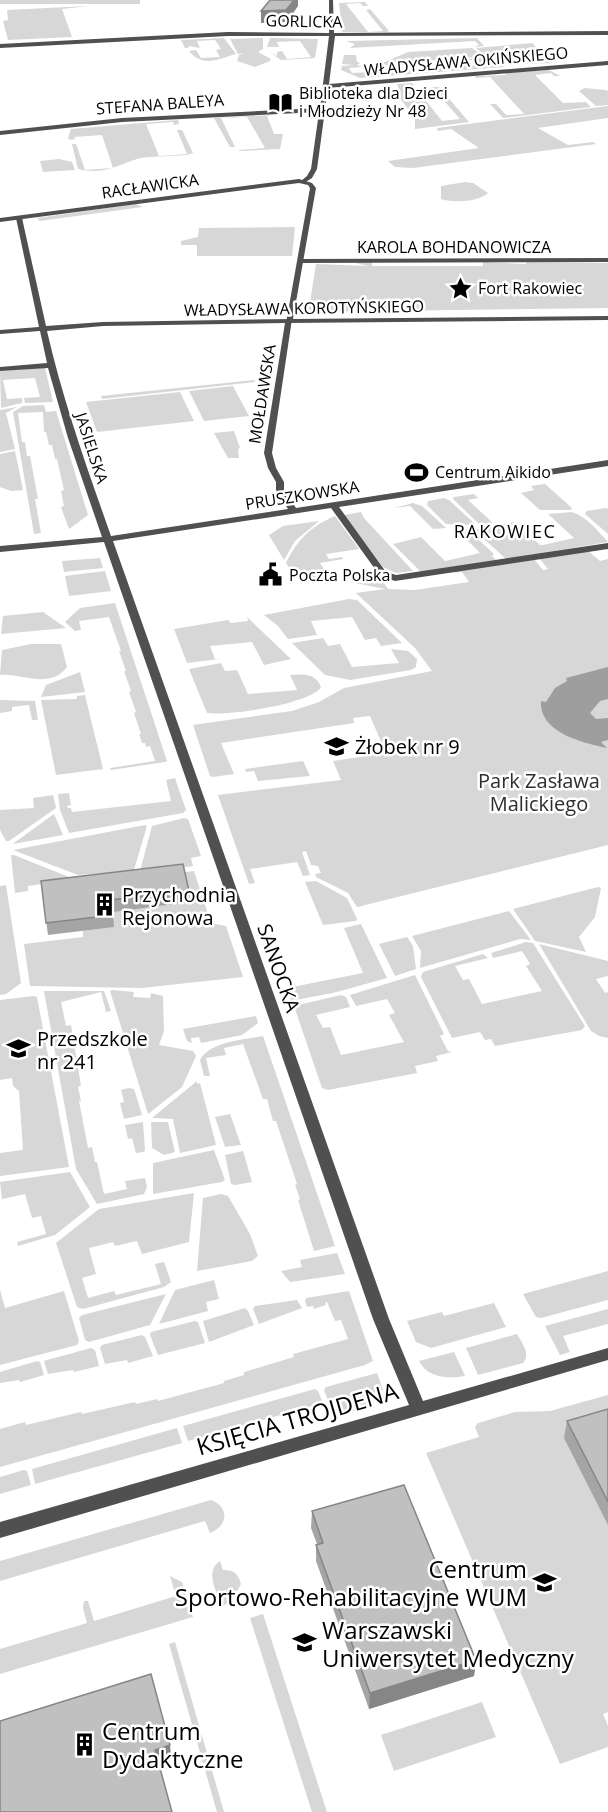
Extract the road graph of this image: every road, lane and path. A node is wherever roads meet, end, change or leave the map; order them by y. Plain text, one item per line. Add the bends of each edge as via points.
1 (331, 0) edge
2 (608, 33) edge
3 (332, 35) junction
4 (0, 46) edge
5 (608, 63) edge
6 (326, 86) junction
7 (322, 110) junction
8 (0, 133) edge
9 (304, 181) junction
10 (20, 218) junction
11 (0, 220) edge
12 (608, 260) edge
13 (300, 261) junction
14 (608, 318) edge
15 (289, 321) junction
16 (44, 329) junction
17 (0, 332) edge
18 (51, 365) junction
19 (0, 369) edge
20 (608, 463) edge
21 (333, 505) junction
22 (294, 511) junction
23 (108, 538) junction
24 (608, 546) edge
25 (0, 549) edge
26 (608, 1354) edge
27 (418, 1408) junction
28 (0, 1530) edge

1 - 3 street
2 - 3 street, GORLICKA
3 - 4 street, GORLICKA via 228,34
3 - 6 street
5 - 6 street, WŁADYSŁAWA OKIŃSKIEGO
6 - 7 street
7 - 8 street, STEFANA BALEYA via 136,119
7 - 9 street via 313,172
9 - 10 street, RACŁAWICKA
9 - 13 street, MOŁDAWSKA via 313,188
10 - 11 street, RACŁAWICKA
10 - 16 street, JASIELSKA
12 - 13 street, KAROLA BOHDANOWICZA
13 - 15 street, MOŁDAWSKA
14 - 15 street, WŁADYSŁAWA KOROTYŃSKIEGO
15 - 16 street, WŁADYSŁAWA KOROTYŃSKIEGO
15 - 22 street, MOŁDAWSKA via 268,448 280,490
16 - 17 street, WŁADYSŁAWA KOROTYŃSKIEGO
16 - 18 street, JASIELSKA
18 - 19 street
18 - 23 street, JASIELSKA
20 - 21 street, PRUSZKOWSKA
21 - 22 street, PRUSZKOWSKA
21 - 24 street via 383,573 395,578
22 - 23 street, PRUSZKOWSKA
23 - 25 street, PRUSZKOWSKA
23 - 27 street, SANOCKA via 305,1108 381,1320
26 - 27 street, KSIĘCIA TROJDENA
27 - 28 street, KSIĘCIA TROJDENA

